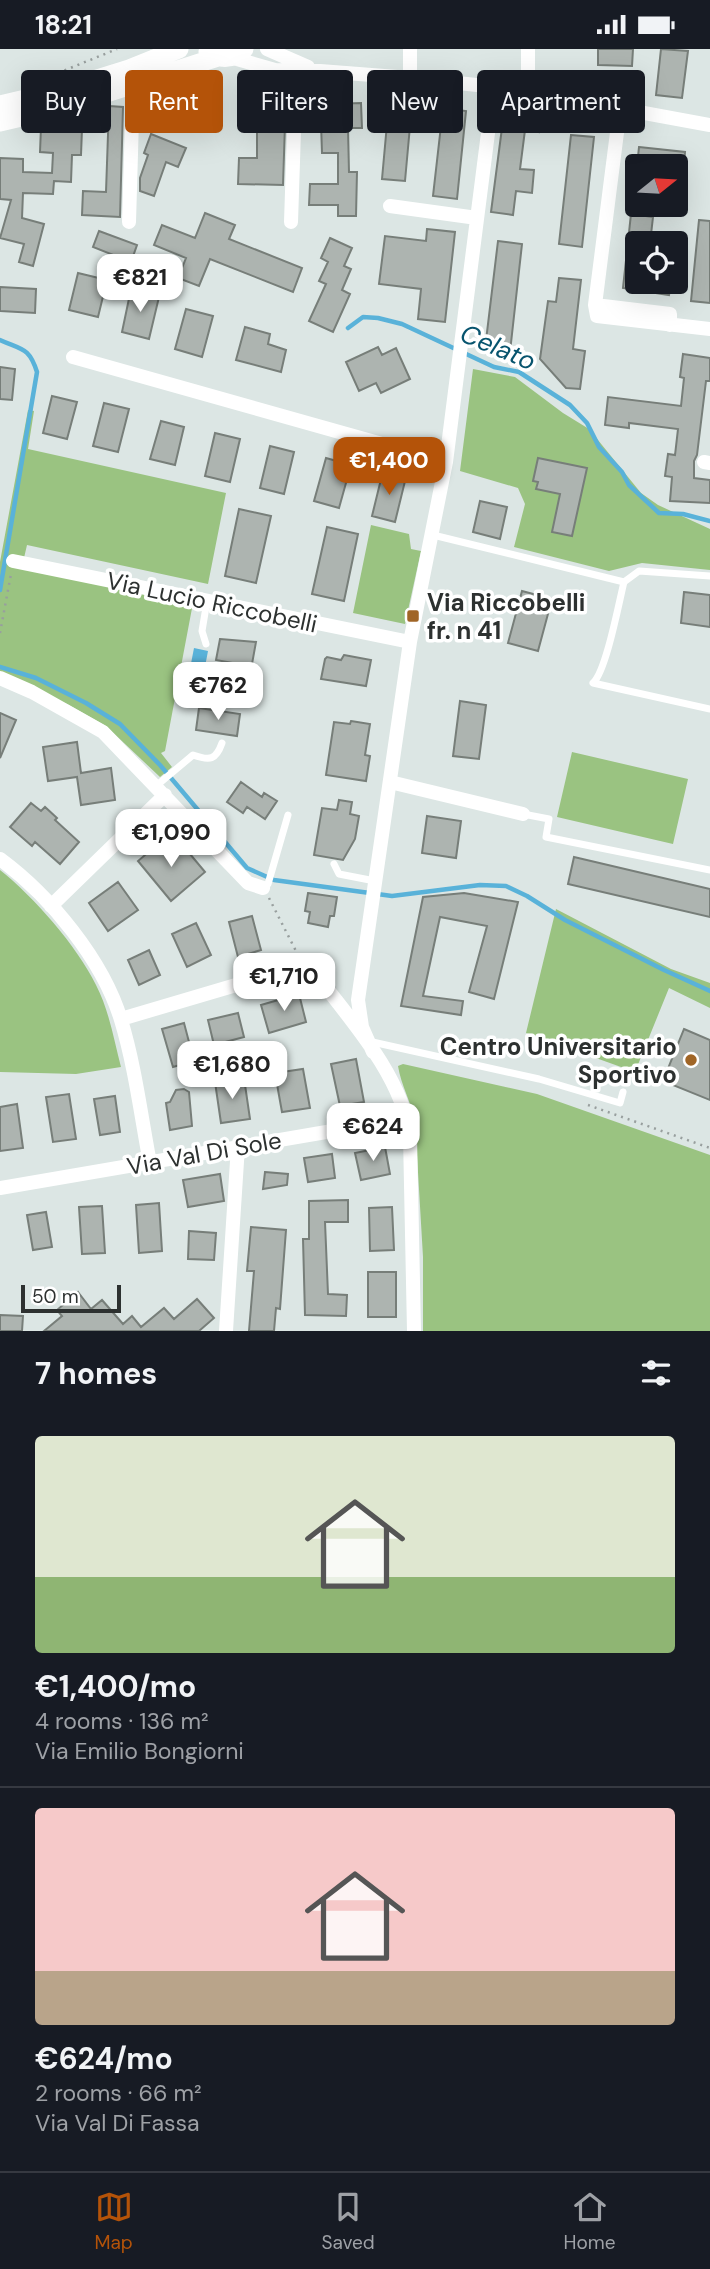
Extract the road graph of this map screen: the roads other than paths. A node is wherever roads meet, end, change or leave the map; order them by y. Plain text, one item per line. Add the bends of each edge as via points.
1 (179, 49) edge
2 (267, 49) edge
3 (410, 49) edge
4 (528, 49) edge
5 (224, 53) edge
6 (176, 70) edge
7 (275, 70) edge
8 (318, 70) edge
9 (410, 70) edge
10 (528, 70) edge
11 (125, 88) edge
12 (0, 105) edge
13 (645, 113) edge
14 (0, 122) edge
15 (710, 125) edge
16 (132, 133) edge
17 (294, 133) edge
18 (488, 133) edge
19 (617, 133) edge
20 (390, 206) dead end
21 (477, 218) junction
22 (129, 222) dead end
23 (291, 222) dead end
24 (710, 329) edge
25 (73, 357) dead end
26 (446, 463) junction
27 (433, 535) junction
28 (13, 561) road end
29 (710, 576) edge
30 (624, 582) junction
31 (207, 601) junction
32 (410, 642) junction
33 (206, 644) dead end
34 (0, 678) edge
35 (710, 709) edge
36 (222, 743) dead end
37 (390, 782) junction
38 (161, 787) junction
39 (523, 814) joint
40 (288, 815) dead end
41 (0, 859) edge
42 (334, 864) dead end
43 (710, 870) edge
44 (266, 886) joint
45 (374, 890) junction
46 (51, 906) junction
47 (358, 1000) junction
48 (337, 1004) junction
49 (121, 1019) junction
50 (370, 1046) junction
51 (623, 1092) dead end
52 (408, 1118) junction
53 (238, 1146) junction
54 (150, 1163) junction
55 (0, 1188) edge
56 (226, 1331) edge
57 (414, 1331) edge

1 - 12 street via 129,69
2 - 8 street
3 - 9 street
4 - 10 street
5 - 6 street
5 - 7 street
11 - 14 street
13 - 15 street
16 - 22 street
17 - 23 street
18 - 21 street
19 - 24 street via 597,316
20 - 21 street
21 - 26 street
25 - 26 street
26 - 27 street
27 - 30 lane
27 - 32 street
28 - 31 street, Via Lucio Riccobelli
29 - 30 lane via 639,571
30 - 35 lane via 603,663 593,683
31 - 32 street, Via Lucio Riccobelli
31 - 33 lane via 202,631
32 - 37 street
34 - 38 street via 103,732
36 - 38 lane via 213,757 193,755
37 - 39 street
37 - 45 street
38 - 44 street via 248,883
38 - 46 street
39 - 43 lane via 549,819 546,837
40 - 44 lane
41 - 46 street
42 - 45 lane via 339,874
45 - 47 street
46 - 49 street via 103,979
47 - 48 street via 348,1007
47 - 50 street
48 - 49 street via 304,965
48 - 50 street
49 - 54 street
50 - 51 lane via 539,1079 620,1103
50 - 52 street
52 - 53 street, Via Val Di Sole
52 - 57 street
53 - 54 street, Via Val Di Sole
53 - 56 street
54 - 55 street, Via Val Di Sole

